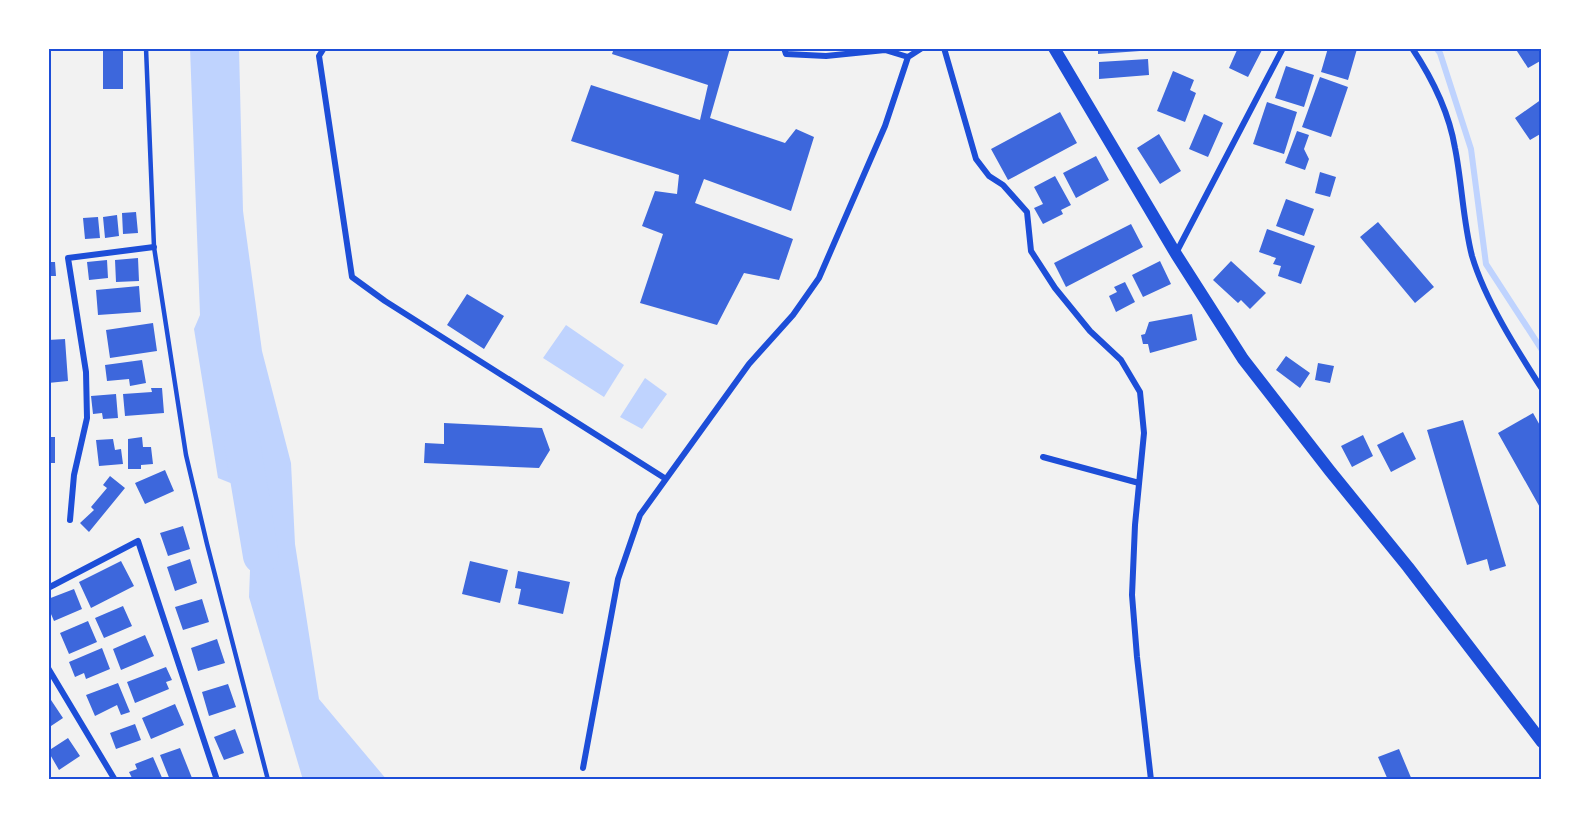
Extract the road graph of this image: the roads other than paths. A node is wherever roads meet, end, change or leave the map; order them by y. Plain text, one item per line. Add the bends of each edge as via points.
1 (146, 48) edge
2 (324, 48) edge
3 (784, 48) edge
4 (922, 48) edge
5 (944, 48) edge
6 (1054, 48) edge
7 (1283, 48) edge
8 (1412, 48) edge
9 (908, 57) junction
10 (154, 247) junction
11 (1176, 254) junction
12 (1542, 389) edge
13 (1043, 457) dead end
14 (666, 478) junction
15 (1139, 483) junction
16 (70, 520) dead end
17 (48, 588) edge
18 (48, 668) edge
19 (1542, 741) edge
20 (584, 768) dead end
21 (115, 780) edge
22 (217, 780) edge
23 (268, 780) edge
24 (1151, 780) edge

1 - 10 lane
2 - 14 street via 319,56 352,277
3 - 9 street via 786,54 826,56 885,50
4 - 9 street
5 - 15 street via 976,159 1027,212 1031,251 1090,331 1120,360 1140,392 1144,434
6 - 11 main road
7 - 11 street
8 - 12 street via 1444,107 1455,145 1480,282
9 - 14 street via 885,126 819,278 749,364
10 - 16 street via 68,258 86,372 87,418 74,475
10 - 23 lane via 186,455
11 - 19 main road via 1256,376
13 - 15 street
14 - 20 street via 640,515 618,579
15 - 24 street via 1132,595
17 - 22 street via 138,541
18 - 21 street

